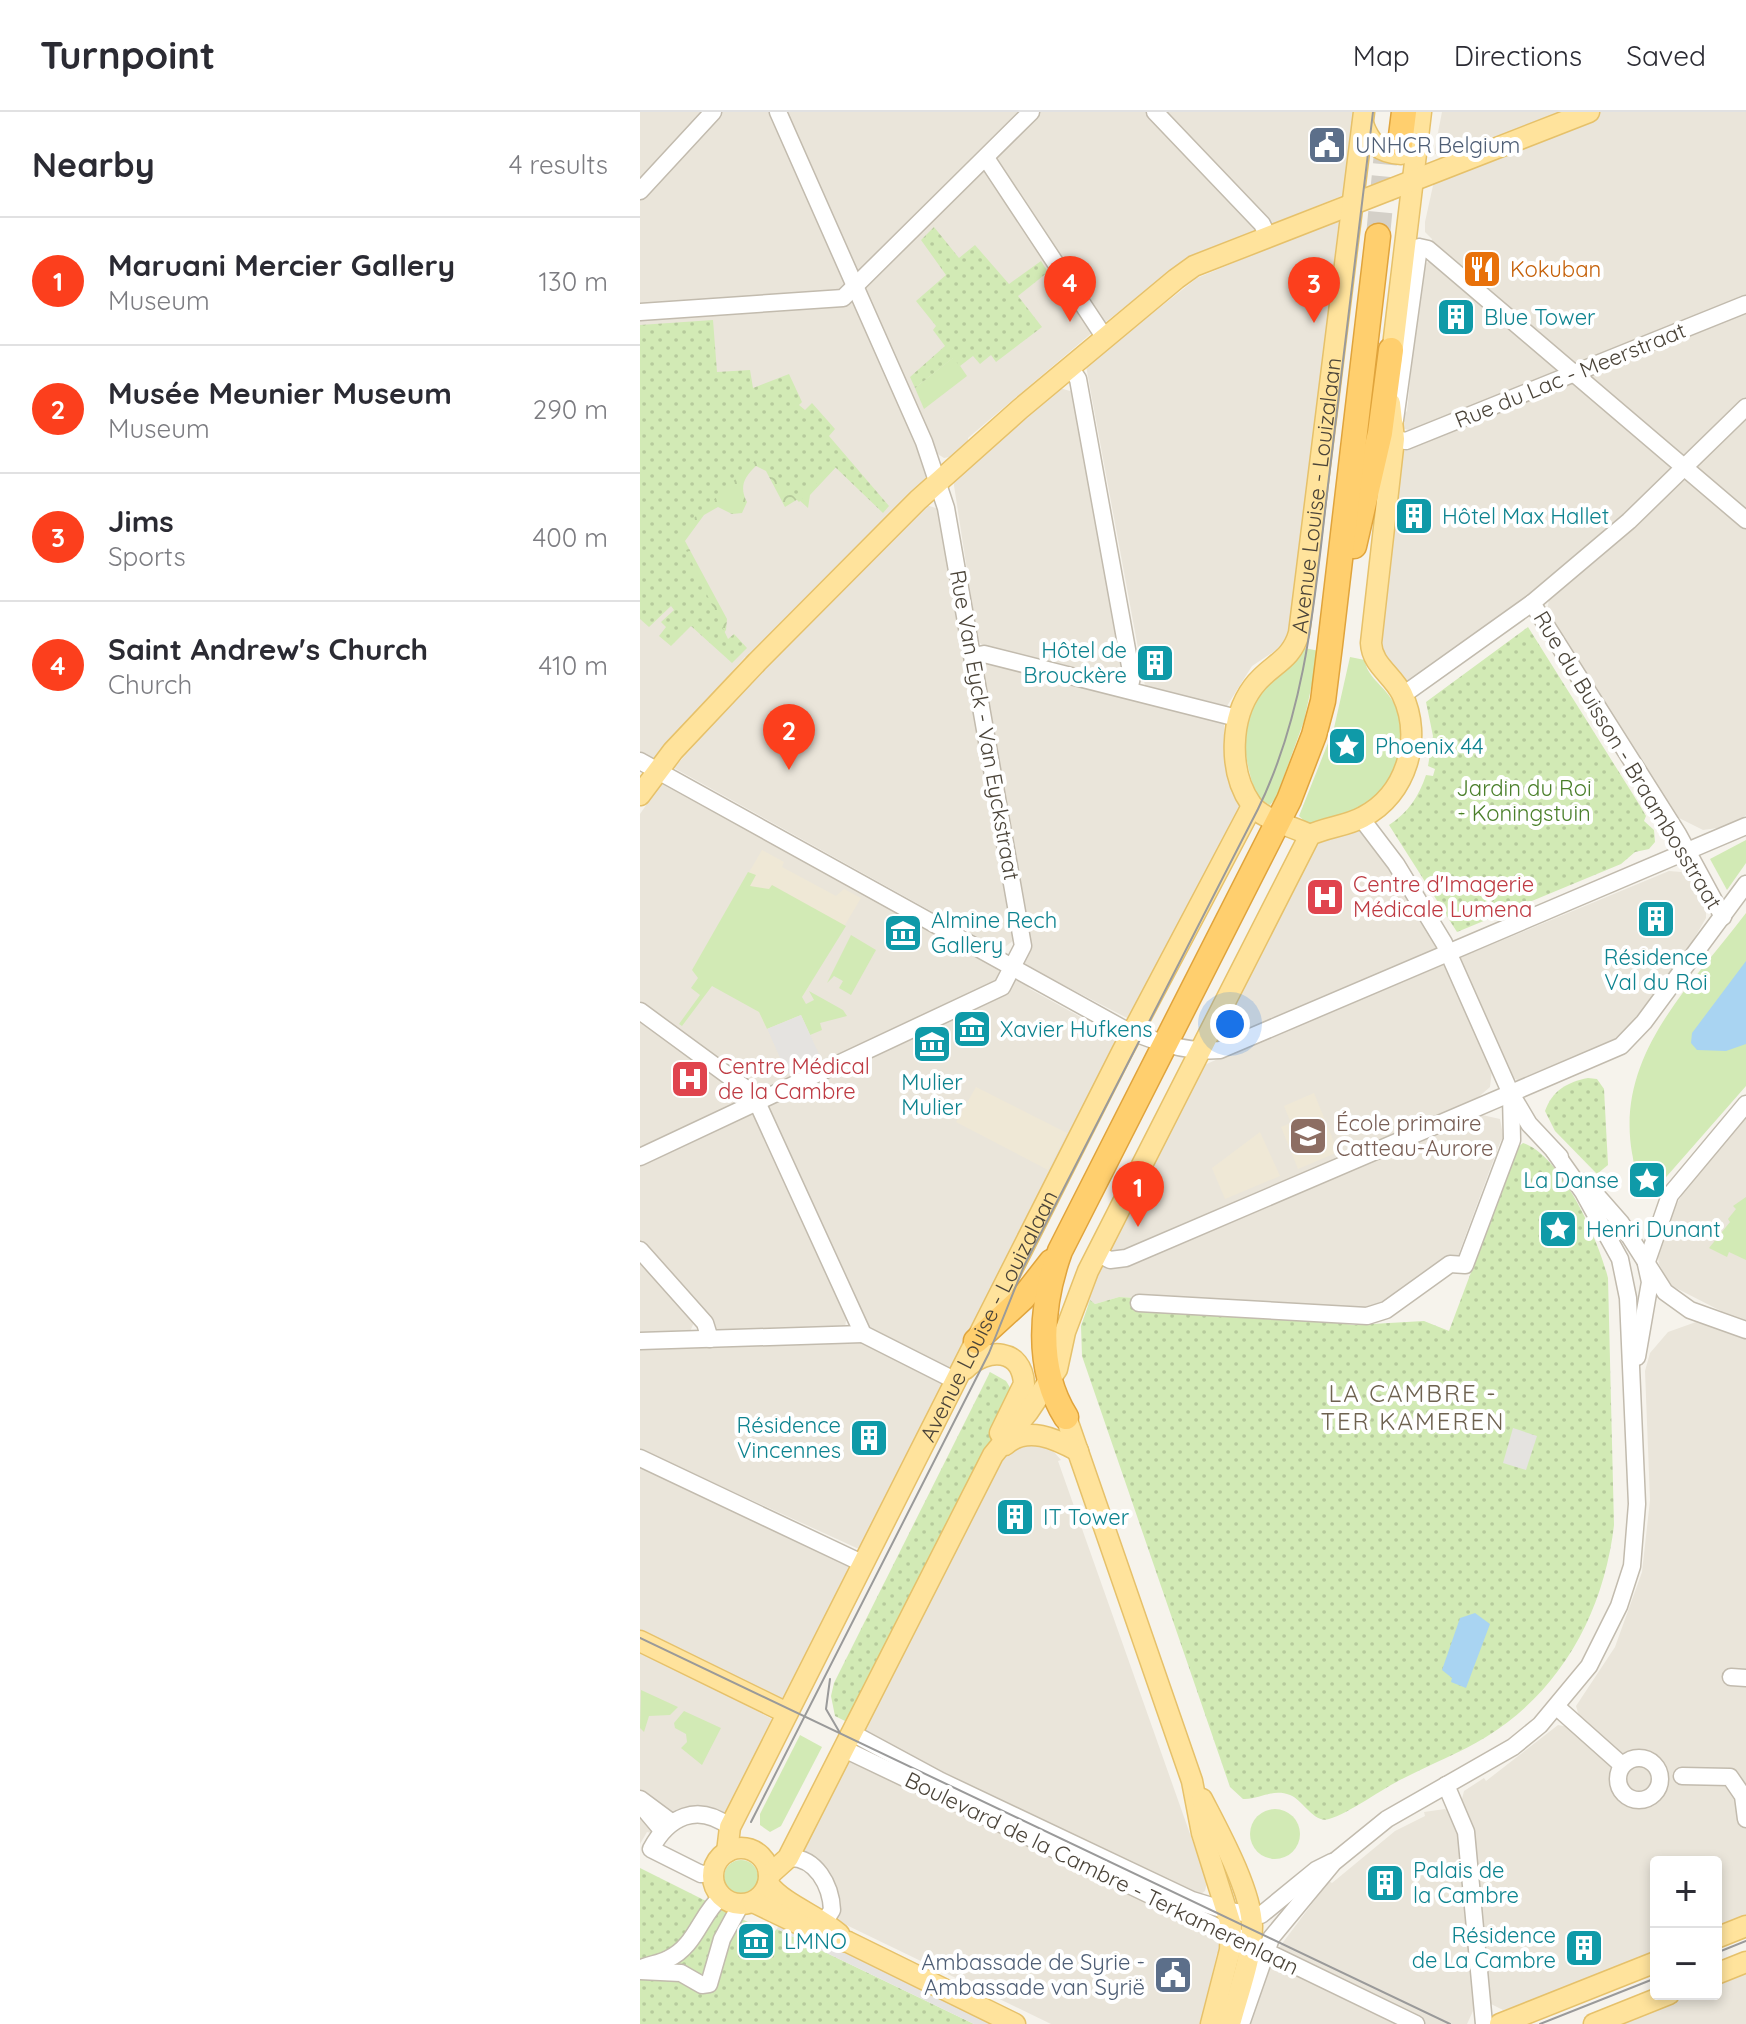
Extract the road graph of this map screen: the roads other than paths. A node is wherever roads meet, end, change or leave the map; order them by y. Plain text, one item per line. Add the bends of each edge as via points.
1 (713, 112) edge
2 (778, 112) edge
3 (1031, 112) edge
4 (1155, 112) edge
5 (1391, 112) edge
6 (1404, 112) edge
7 (1421, 112) edge
8 (1589, 112) edge
9 (1364, 118) edge
10 (1401, 143) junction
11 (986, 158) junction
12 (1414, 181) junction
13 (640, 191) edge
14 (1353, 204) junction
15 (1268, 237) junction
16 (855, 288) junction
17 (1746, 304) edge
18 (640, 312) edge
19 (1105, 338) junction
20 (1391, 350) junction
21 (1070, 367) junction
22 (1574, 373) junction
23 (1746, 407) edge
24 (1394, 434) junction
25 (1685, 468) junction
26 (938, 481) junction
27 (1746, 520) edge
28 (1353, 552) junction
29 (1532, 603) junction
30 (973, 656) junction
31 (1129, 690) junction
32 (1403, 695) junction
33 (1237, 718) junction
34 (649, 766) edge
35 (640, 795) edge
36 (1252, 806) junction
37 (1361, 818) junction
38 (1283, 822) junction
39 (1746, 826) edge
40 (1310, 835) junction
41 (1689, 852) junction
42 (1746, 884) edge
43 (1723, 917) junction
44 (1450, 953) junction
45 (1013, 967) junction
46 (640, 1011) edge
47 (1216, 1019) junction
48 (1134, 1033) junction
49 (1246, 1038) junction
50 (1168, 1045) junction
51 (1200, 1051) junction
52 (1511, 1094) junction
53 (757, 1102) junction
54 (1746, 1104) edge
55 (1554, 1151) junction
56 (640, 1157) edge
57 (1621, 1223) junction
58 (640, 1250) edge
59 (1060, 1251) junction
60 (1097, 1253) junction
61 (1620, 1259) junction
62 (1646, 1264) junction
63 (1628, 1298) junction
64 (1139, 1303) dead end
65 (1648, 1303) junction
66 (1690, 1310) junction
67 (1746, 1330) edge
68 (863, 1334) junction
69 (710, 1339) junction
70 (640, 1341) edge
71 (976, 1341) junction
72 (1633, 1371) junction
73 (1053, 1376) junction
74 (958, 1378) junction
75 (1066, 1417) joint
76 (1078, 1451) junction
77 (993, 1455) junction
78 (640, 1458) edge
79 (864, 1564) junction
80 (640, 1641) edge
81 (1558, 1708) junction
82 (787, 1713) junction
83 (848, 1741) junction
84 (1622, 1765) junction
85 (1672, 1776) junction
86 (1192, 1781) junction
87 (1446, 1785) junction
88 (640, 1802) edge
89 (1746, 1819) edge
90 (666, 1826) junction
91 (730, 1827) junction
92 (727, 1852) junction
93 (788, 1858) junction
94 (1334, 1862) junction
95 (713, 1873) junction
96 (769, 1880) junction
97 (739, 1901) junction
98 (1228, 1911) junction
99 (1251, 1916) junction
100 (821, 1919) junction
101 (1746, 1926) edge
102 (1231, 1933) junction
103 (1722, 1936) edge
104 (848, 1942) junction
105 (1262, 1945) junction
106 (1746, 1962) edge
107 (1650, 1964) edge
108 (640, 1970) edge
109 (1722, 1972) edge
110 (1654, 2000) edge
111 (1504, 2022) edge
112 (1015, 2024) edge
113 (1211, 2024) edge
114 (1230, 2024) edge
115 (1241, 2024) edge
116 (1416, 2024) edge
117 (1484, 2024) edge
118 (1594, 2024) edge

1 - 13 street
2 - 16 street, Rue Van Eyck - Van Eyckstraat
3 - 11 street
4 - 15 street via 1262,224
5 - 10 highway
6 - 10 highway
7 - 10 main road
8 - 12 main road
9 - 10 main road via 1370,140 1384,151 1401,154
9 - 14 main road, Avenue Louise - Louizalaan
10 - 12 main road
11 - 16 street
11 - 19 street
12 - 14 main road
12 - 20 main road
14 - 15 main road
14 - 33 main road, Avenue Louise - Louizalaan via 1299,633 1291,654 1253,687
15 - 19 main road via 1194,266
16 - 18 street via 843,298
16 - 26 street, Rue Van Eyck - Van Eyckstraat
17 - 22 street, Rue du Lac - Meerstraat
19 - 21 main road
20 - 24 main road
20 - 28 highway via 1380,433
21 - 26 main road
21 - 31 street via 1084,411 1132,677
22 - 24 street, Rue du Lac - Meerstraat via 1406,441
22 - 24 street via 1428,249 1419,247
22 - 25 street
23 - 25 street
24 - 32 main road via 1371,655
25 - 27 street
25 - 29 street
26 - 30 street, Rue Van Eyck - Van Eyckstraat
26 - 34 main road
28 - 38 highway, Avenue Louise - Louizalaan via 1339,685 1312,772
28 - 38 highway, Avenue Louise - Louizalaan via 1383,236 1323,701
29 - 32 street
29 - 41 street, Rue du Buisson - Braambosstraat
30 - 31 street via 984,654
30 - 45 street, Rue Van Eyck - Van Eyckstraat via 1023,946
31 - 33 street
32 - 37 main road via 1410,715 1410,756 1392,792
33 - 36 main road via 1234,740
34 - 35 main road
34 - 45 street
36 - 38 main road
36 - 48 main road, Avenue Louise - Louizalaan
37 - 40 main road
37 - 44 street
38 - 40 main road
38 - 50 highway, Avenue Louise - Louizalaan
39 - 41 street
40 - 47 main road, Avenue Louise - Louizalaan
41 - 43 street, Rue du Buisson - Braambosstraat
41 - 44 street
42 - 43 street
43 - 52 street via 1621,1046
44 - 49 street
44 - 52 street
45 - 48 street
45 - 53 street via 1002,987
46 - 53 street
47 - 49 street
47 - 51 main road, Avenue Louise - Louizalaan
48 - 50 street
48 - 71 main road, Avenue Louise - Louizalaan
49 - 51 street via 1220,1050
50 - 51 street
50 - 59 highway, Avenue Louise - Louizalaan
50 - 73 highway, Avenue Louise - Louizalaan via 1065,1269
51 - 60 main road, Avenue Louise - Louizalaan
52 - 55 street
52 - 60 street via 1126,1258 1110,1260
52 - 64 street via 1512,1140 1465,1265 1450,1264 1386,1310 1367,1316
53 - 56 street
53 - 68 street
54 - 62 street via 1670,1195
55 - 57 street
55 - 61 street
57 - 61 street
57 - 62 street
58 - 69 street via 705,1323
59 - 71 highway via 1023,1298
59 - 73 highway, Avenue Louise - Louizalaan via 1046,1314
60 - 73 main road, Avenue Louise - Louizalaan
61 - 63 street
62 - 65 street
62 - 66 street via 1665,1292
63 - 65 street
63 - 72 street
65 - 66 street
65 - 72 street
66 - 67 street
68 - 69 street
68 - 74 street
69 - 70 street
71 - 74 main road, Avenue Louise - Louizalaan
72 - 81 street via 1637,1504 1632,1566 1603,1641
73 - 75 highway, Avenue Louise - Louizalaan
73 - 77 main road, Avenue Louise - Louizalaan
74 - 77 main road via 978,1356 994,1352 1024,1376
74 - 79 main road, Avenue Louise - Louizalaan
75 - 76 main road
76 - 77 main road via 1054,1438 1021,1435
76 - 86 main road
77 - 83 main road, Avenue Louise - Louizalaan
78 - 79 street
79 - 82 main road, Avenue Louise - Louizalaan
80 - 82 main road
81 - 84 street
81 - 87 street via 1513,1747
82 - 91 main road, Avenue Louise - Louizalaan
83 - 93 main road, Avenue Louise - Louizalaan
83 - 98 street, Boulevard de la Cambre - Terkamerenlaan via 1192,1900
83 - 102 street, Boulevard de la Cambre - Terkamerenlaan
84 - 85 street via 1640,1757
84 - 85 street via 1618,1786 1634,1800 1653,1796
85 - 89 street via 1730,1777 1743,1796
86 - 98 main road via 1202,1833
86 - 99 main road via 1218,1829
87 - 94 street via 1387,1819
87 - 117 street via 1466,1832
88 - 90 street
90 - 91 street via 700,1815
90 - 95 street via 651,1849 701,1874
91 - 92 main road, Avenue Louise - Louizalaan
92 - 95 main road
92 - 96 main road via 755,1851 767,1866
93 - 96 main road, Avenue Louise - Louizalaan
93 - 100 street via 808,1863 825,1882 832,1910
94 - 99 street via 1316,1870 1261,1915
94 - 105 street
95 - 97 main road
96 - 97 main road
96 - 100 main road via 782,1898
97 - 104 main road
97 - 108 street via 712,1905 690,1943 667,1960
97 - 108 street via 709,1984 681,1973
98 - 99 street, Boulevard de la Cambre - Terkamerenlaan
98 - 102 main road
99 - 105 main road
100 - 104 main road
101 - 103 main road
102 - 105 street, Boulevard de la Cambre - Terkamerenlaan
102 - 113 main road
104 - 112 main road
105 - 114 main road
105 - 115 street
105 - 116 street, Boulevard de la Cambre - Terkamerenlaan
106 - 109 main road
107 - 111 main road
110 - 118 main road

